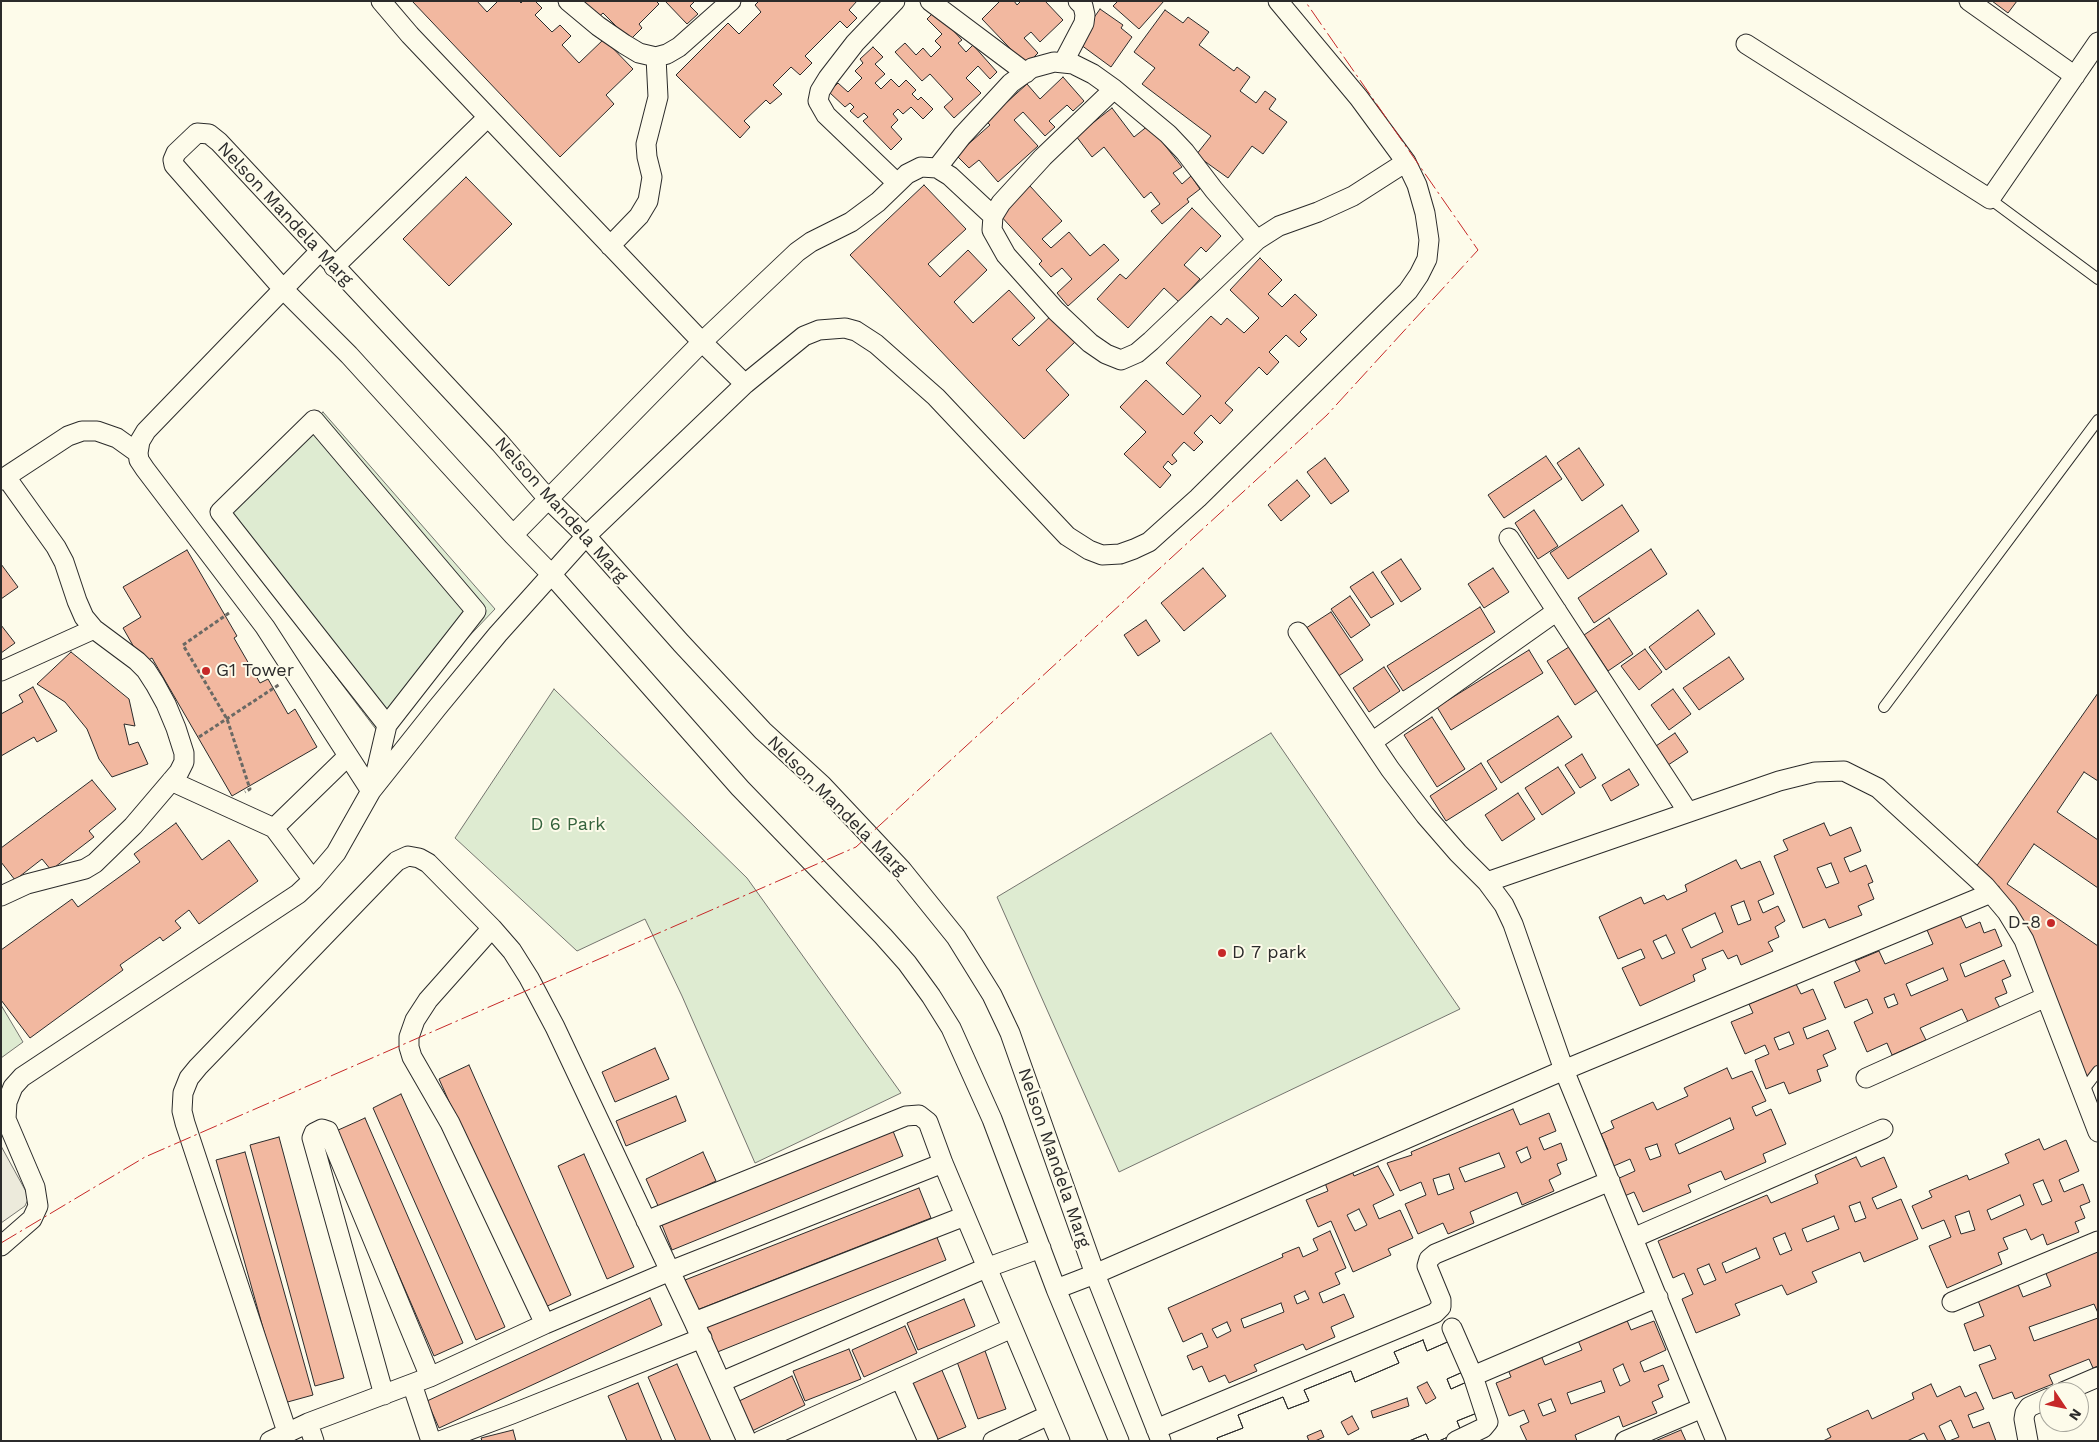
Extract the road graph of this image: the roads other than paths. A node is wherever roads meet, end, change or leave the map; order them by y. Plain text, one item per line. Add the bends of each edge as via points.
1 (381, 1) edge
2 (568, 1) edge
3 (731, 1) edge
4 (895, 1) edge
5 (930, 1) edge
6 (1078, 1) edge
7 (1278, 1) edge
8 (1969, 1) edge
9 (2098, 42) edge
10 (1746, 44) dead end
11 (656, 57) junction
12 (1063, 62) junction
13 (1026, 73) junction
14 (2075, 76) junction
15 (1114, 89) junction
16 (488, 117) junction
17 (1406, 162) junction
18 (937, 168) junction
19 (897, 183) junction
20 (1990, 199) junction
21 (993, 216) junction
22 (1258, 240) junction
23 (610, 246) junction
24 (320, 252) junction
25 (334, 266) junction
26 (2098, 279) edge
27 (283, 289) junction
28 (702, 342) junction
29 (745, 384) junction
30 (2098, 420) edge
31 (138, 453) junction
32 (4, 478) edge
33 (548, 500) junction
34 (513, 535) junction
35 (586, 536) junction
36 (1509, 538) dead end
37 (552, 575) junction
38 (1557, 611) junction
39 (94, 630) junction
40 (1298, 632) dead end
41 (1, 671) edge
42 (1884, 707) dead end
43 (387, 725) junction
44 (1372, 742) junction
45 (348, 756) junction
46 (171, 781) junction
47 (371, 791) junction
48 (1688, 812) junction
49 (274, 828) junction
50 (313, 880) junction
51 (1487, 882) junction
52 (1991, 893) junction
53 (1, 896) edge
54 (492, 928) junction
55 (2046, 996) junction
56 (1564, 1070) junction
57 (2098, 1071) edge
58 (1866, 1078) dead end
59 (2082, 1093) junction
60 (1883, 1129) dead end
61 (2098, 1132) edge
62 (943, 1163) junction
63 (1610, 1181) junction
64 (965, 1216) junction
65 (646, 1221) junction
66 (1633, 1238) junction
67 (2098, 1241) edge
68 (1, 1246) edge
69 (1041, 1248) junction
70 (986, 1268) junction
71 (670, 1271) junction
72 (1095, 1274) junction
73 (1056, 1288) junction
74 (1658, 1297) junction
75 (1952, 1302) dead end
76 (545, 1324) junction
77 (1012, 1328) junction
78 (1452, 1328) dead end
79 (698, 1330) junction
80 (1473, 1376) junction
81 (430, 1377) junction
82 (2098, 1377) edge
83 (900, 1378) junction
84 (721, 1382) junction
85 (2086, 1382) edge
86 (412, 1384) junction
87 (384, 1395) junction
88 (2039, 1402) edge
89 (1702, 1408) junction
90 (1049, 1415) junction
91 (308, 1423) junction
92 (287, 1432) junction
93 (1158, 1435) edge
94 (270, 1441) edge
95 (314, 1441) edge
96 (432, 1441) edge
97 (440, 1441) edge
98 (747, 1441) edge
99 (760, 1441) edge
100 (928, 1441) edge
101 (993, 1441) edge
102 (1060, 1441) edge
103 (1119, 1441) edge
104 (1456, 1441) edge
105 (1625, 1441) edge
106 (1716, 1441) edge
107 (2028, 1441) edge

1 - 16 street
2 - 11 street via 624,44 640,54
3 - 11 street via 680,47
4 - 19 street via 838,64 820,90 818,101 826,115
5 - 13 street
6 - 12 street via 1083,6 1084,23
7 - 17 street via 1359,98
8 - 14 street
9 - 14 street
10 - 20 street
11 - 23 street via 658,97 646,144 652,177 648,202
12 - 13 street via 1032,68
12 - 15 street via 1093,74
13 - 18 street via 990,104
14 - 20 street
15 - 21 street via 1042,157
15 - 22 street via 1168,134
16 - 23 street
16 - 25 street
17 - 22 street via 1353,196 1279,226
17 - 29 street via 1417,185 1429,240 1427,259 1408,291 1174,521 1134,550 1102,555 1067,536 936,397 876,344 856,331 832,328 804,336
18 - 19 street via 921,167
18 - 21 street
19 - 28 street via 851,222 797,252
20 - 26 lane
21 - 22 street via 992,230 998,243 1030,283 1090,343 1121,360 1151,341
23 - 28 street
24 - 25 street, Nelson Mandela Marg
24 - 27 street
24 - 27 street, Nelson Mandela Marg via 209,134 197,133 176,153 174,165
25 - 33 street, Nelson Mandela Marg via 500,443
27 - 31 street via 146,431
27 - 34 street, Nelson Mandela Marg via 349,355
28 - 29 street
28 - 33 street
29 - 35 street
30 - 42 lane
31 - 32 street via 117,438 97,430 82,431 68,436
31 - 45 street via 145,469 264,627
32 - 39 street via 56,547 76,601
33 - 34 street
33 - 35 street, Nelson Mandela Marg
34 - 37 street, Nelson Mandela Marg
35 - 37 street
35 - 72 street, Nelson Mandela Marg via 756,724 822,785 902,870 956,937 992,995 1010,1033
36 - 38 street
37 - 47 street via 498,634
37 - 69 street, Nelson Mandela Marg via 740,788 883,936 931,996 951,1028 992,1119
38 - 44 street
38 - 48 street
39 - 41 street
39 - 46 street via 146,670 166,704 184,762
40 - 44 street
43 - 43 street via 476,611 314,420 220,512
43 - 47 street
44 - 51 street via 1425,815
45 - 47 street
45 - 49 street
46 - 49 street
46 - 53 street via 129,831 95,863 85,869 27,884
47 - 50 street via 336,853
48 - 51 street
48 - 52 street via 1779,780 1815,772 1844,771 1878,788
49 - 50 street
50 - 68 street via 298,894 22,1077 13,1087 7,1102 6,1119 35,1187 38,1206 32,1219
51 - 56 street via 1513,924
52 - 55 street via 2024,940
52 - 56 street
54 - 65 street via 529,978
54 - 76 street via 428,1000 415,1020 409,1047 450,1124
54 - 92 street via 428,863 408,856 397,862 189,1078 183,1093 185,1123
55 - 58 street
55 - 59 street
56 - 63 street
56 - 72 street
57 - 59 lane
59 - 61 street
60 - 66 street
62 - 64 street
62 - 65 street via 928,1122 919,1114 913,1114
62 - 71 street
63 - 66 street
63 - 93 street via 1429,1258 1428,1266 1441,1300 1441,1307 1435,1313
64 - 70 street
64 - 79 street
65 - 71 street
66 - 74 street
67 - 75 street
69 - 70 street
69 - 73 street, Nelson Mandela Marg
70 - 77 street
70 - 84 street
71 - 76 street
71 - 79 street
72 - 73 street
72 - 93 street, Nelson Mandela Marg
73 - 103 street, Nelson Mandela Marg
74 - 80 street
74 - 89 street
76 - 81 street
77 - 83 street
77 - 90 street
78 - 80 street
79 - 84 street
79 - 97 street via 512,1414
80 - 104 street via 1488,1422 1483,1428
81 - 86 street
81 - 87 street via 328,1131 322,1129 312,1138
82 - 85 street
83 - 99 street
83 - 100 street
84 - 98 street
86 - 87 street
86 - 96 street
87 - 91 street
88 - 107 street via 2025,1413
89 - 105 street
89 - 106 street
90 - 101 street
90 - 102 street
91 - 92 street
91 - 95 street
92 - 94 street

